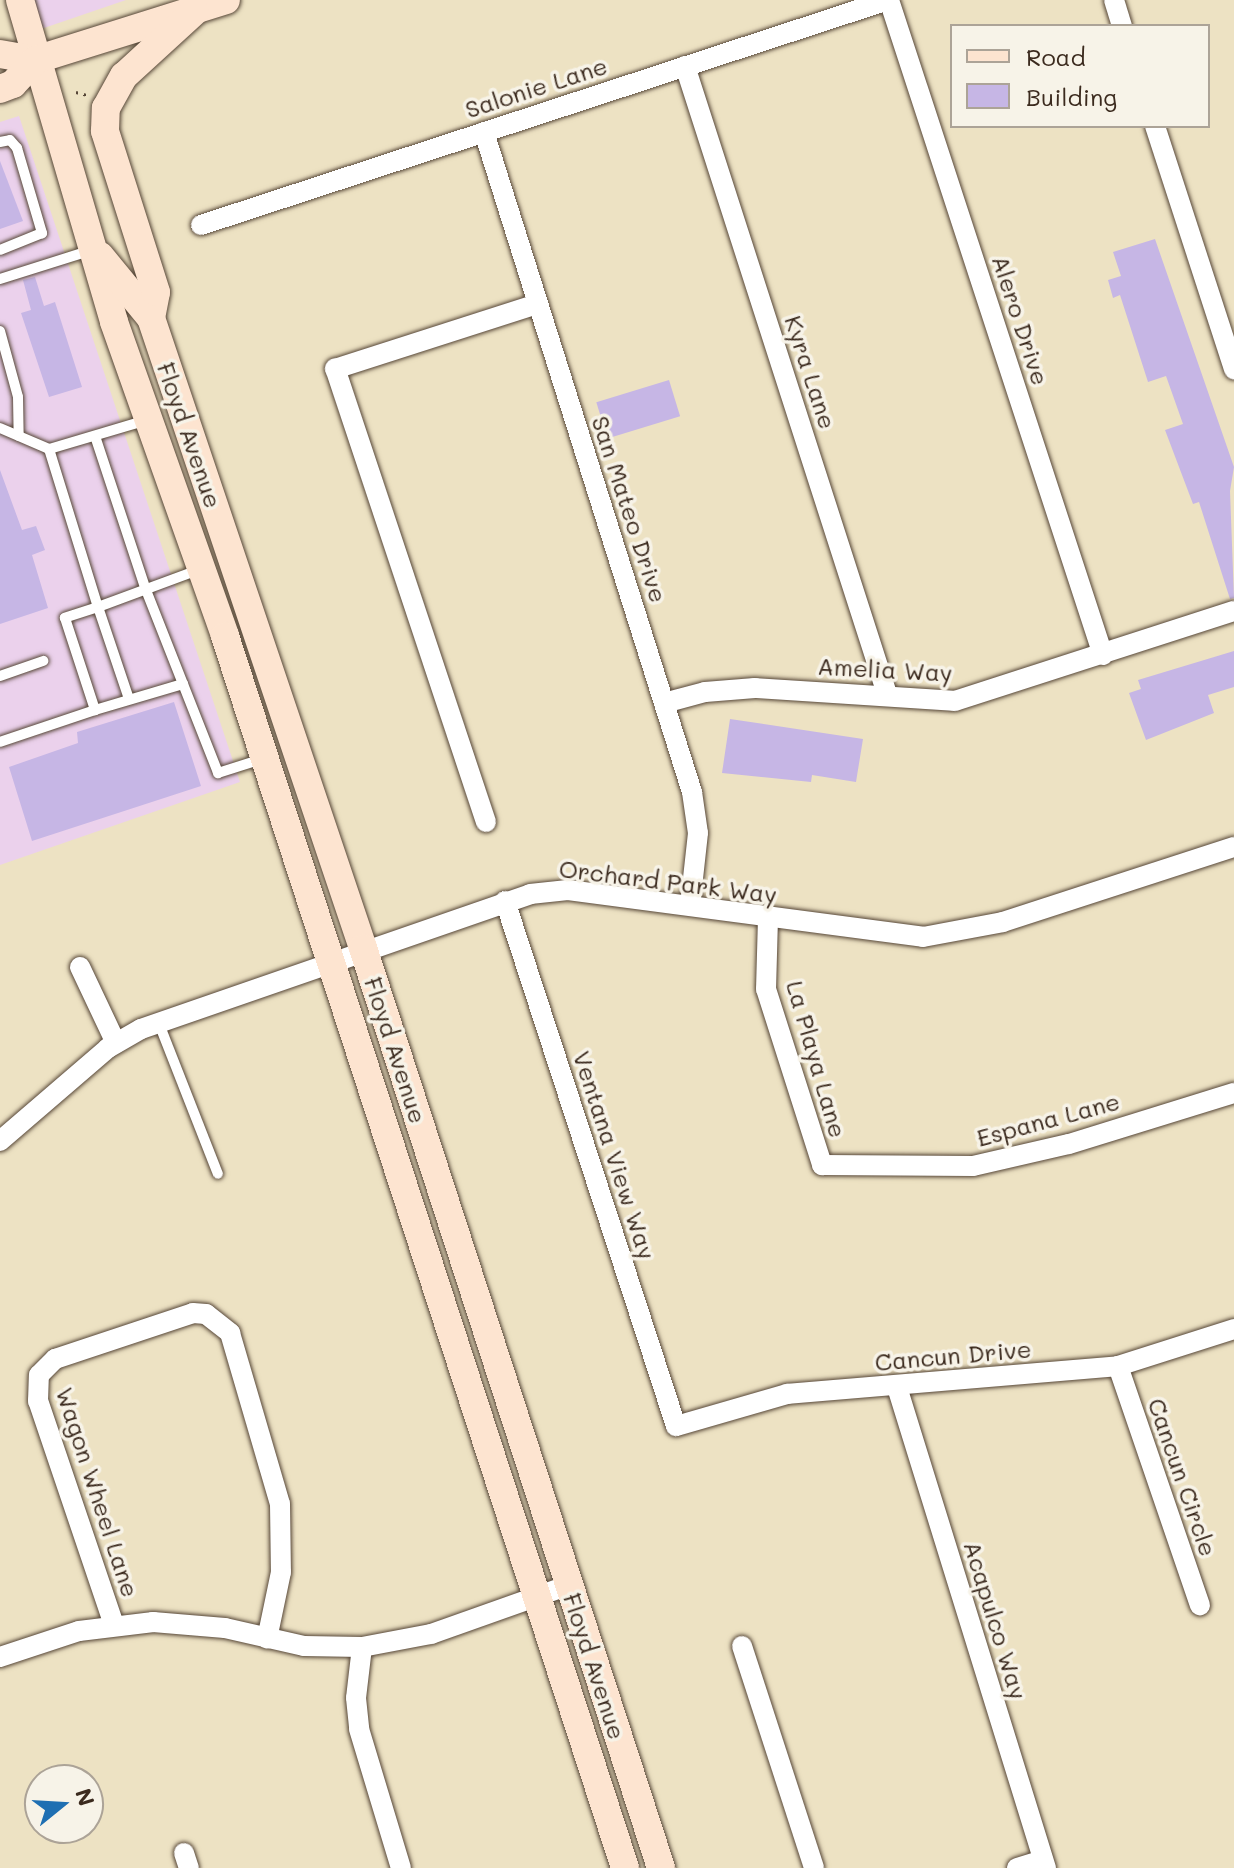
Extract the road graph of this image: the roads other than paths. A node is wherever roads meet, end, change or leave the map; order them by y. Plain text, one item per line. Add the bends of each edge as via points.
1 (20, 0) edge
2 (224, 0) edge
3 (889, 0) edge
4 (1114, 0) edge
5 (195, 11) junction
6 (1121, 24) edge
7 (0, 54) edge
8 (35, 60) junction
9 (685, 66) junction
10 (0, 89) edge
11 (1156, 128) edge
12 (484, 132) junction
13 (0, 142) edge
14 (201, 225) dead end
15 (0, 250) edge
16 (94, 250) junction
17 (0, 279) edge
18 (538, 304) junction
19 (151, 318) junction
20 (0, 331) edge
21 (1234, 369) edge
22 (150, 419) junction
23 (0, 428) edge
24 (19, 436) junction
25 (95, 436) junction
26 (49, 449) junction
27 (203, 569) junction
28 (146, 590) junction
29 (98, 607) junction
30 (1234, 611) edge
31 (1103, 655) junction
32 (43, 661) dead end
33 (0, 676) edge
34 (183, 684) junction
35 (887, 694) junction
36 (129, 699) junction
37 (664, 703) junction
38 (95, 710) junction
39 (0, 742) edge
40 (265, 758) junction
41 (486, 822) dead end
42 (1234, 847) edge
43 (505, 901) junction
44 (690, 905) junction
45 (768, 918) junction
46 (363, 948) junction
47 (330, 960) junction
48 (80, 967) dead end
49 (158, 1021) junction
50 (116, 1043) junction
51 (1234, 1093) edge
52 (0, 1141) edge
53 (822, 1165) joint
54 (218, 1174) dead end
55 (1234, 1329) edge
56 (1118, 1366) junction
57 (897, 1387) junction
58 (676, 1426) joint
59 (569, 1585) junction
60 (537, 1596) junction
61 (1200, 1605) dead end
62 (114, 1625) junction
63 (267, 1639) junction
64 (742, 1646) dead end
65 (362, 1647) junction
66 (0, 1657) edge
67 (1044, 1864) edge
68 (401, 1868) edge
69 (625, 1868) edge
70 (661, 1868) edge
71 (814, 1868) edge
72 (1017, 1868) edge

1 - 8 street, Floyd Avenue
2 - 5 street
3 - 9 street, Salonie Lane
3 - 31 street, Alero Drive
4 - 6 street
5 - 8 street
5 - 19 street via 124,76 106,108 105,131 156,292
7 - 8 street
8 - 10 street via 13,84
8 - 16 street, Floyd Avenue
9 - 12 street, Salonie Lane
9 - 35 street, Kyra Lane
11 - 21 street
12 - 14 street, Salonie Lane
12 - 18 street, San Mateo Drive
13 - 15 lane via 10,140 17,148 42,233
16 - 17 lane
16 - 19 street, Floyd Avenue
16 - 22 street, Floyd Avenue
18 - 37 street, San Mateo Drive
18 - 41 street via 335,369
19 - 46 street, Floyd Avenue
20 - 24 lane via 18,397
22 - 25 lane
22 - 27 street, Floyd Avenue
23 - 24 lane
24 - 26 lane
25 - 26 lane
25 - 28 lane
26 - 29 lane
27 - 28 lane
27 - 40 street, Floyd Avenue
28 - 29 lane
28 - 34 lane
29 - 36 lane
29 - 38 lane via 65,618
30 - 31 street, Amelia Way
31 - 35 street, Amelia Way via 955,701
32 - 33 lane
34 - 36 lane
34 - 40 lane via 218,773
35 - 37 street, Amelia Way via 755,688 705,692
36 - 38 lane
37 - 44 street, San Mateo Drive via 692,792 698,833
38 - 39 lane
40 - 47 street, Floyd Avenue
42 - 45 street, Orchard Park Way via 965,932 923,937
43 - 44 street, Orchard Park Way via 568,890
43 - 46 street, Orchard Park Way
43 - 58 street, Ventana View Way
44 - 45 street, Orchard Park Way
45 - 53 street, La Playa Lane via 766,989
46 - 47 street, Orchard Park Way
46 - 59 street, Floyd Avenue
47 - 49 street, Orchard Park Way
47 - 60 street, Floyd Avenue
48 - 50 street
49 - 50 street, Orchard Park Way
49 - 54 lane
50 - 52 street, Orchard Park Way
51 - 53 street, Espana Lane via 1069,1144 973,1166
55 - 56 street, Cancun Drive
56 - 57 street, Cancun Drive
56 - 61 street, Cancun Circle
57 - 58 street, Cancun Drive via 787,1394
57 - 67 street, Acapulco Way
59 - 60 street
59 - 70 street, Floyd Avenue
60 - 65 street via 431,1634
60 - 69 street, Floyd Avenue
62 - 63 street via 183,1622
62 - 63 street, Wagon Wheel Lane via 38,1401 39,1375 55,1359 193,1313 214,1316 230,1333 280,1504 281,1572
62 - 66 street
63 - 65 street
64 - 71 street
65 - 68 street via 356,1698 359,1729
67 - 72 street

